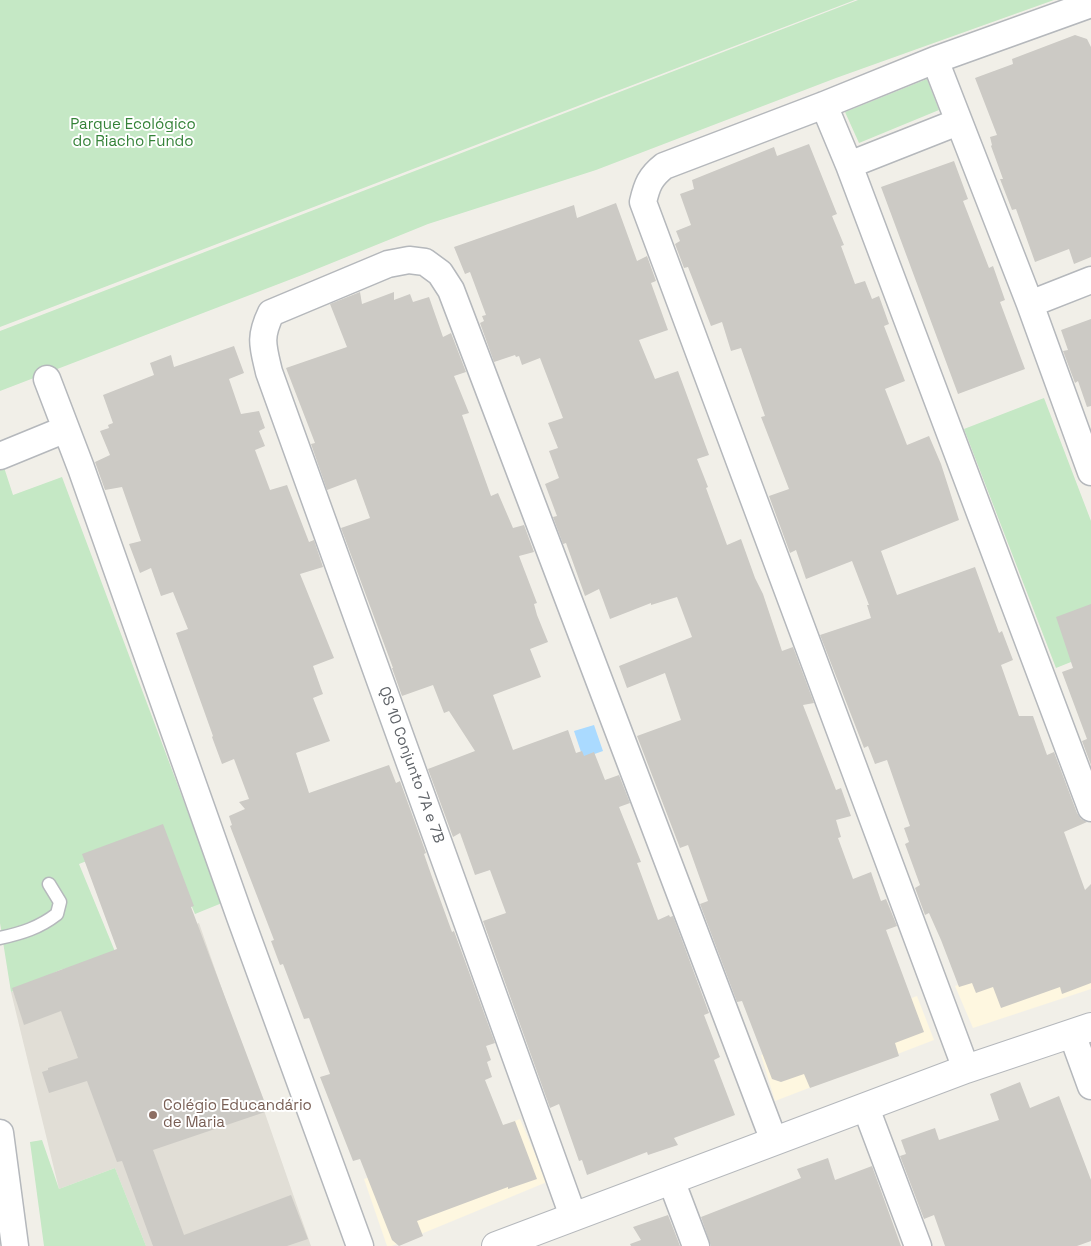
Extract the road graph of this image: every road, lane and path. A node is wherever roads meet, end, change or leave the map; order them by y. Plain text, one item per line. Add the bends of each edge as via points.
1 (1091, 4) edge
2 (936, 60) junction
3 (824, 105) junction
4 (958, 122) junction
5 (849, 165) junction
6 (1091, 280) edge
7 (1030, 304) junction
8 (47, 379) dead end
9 (66, 429) junction
10 (0, 456) edge
11 (1091, 472) edge
12 (1091, 808) edge
13 (49, 884) dead end
14 (0, 938) edge
15 (1081, 1030) edge
16 (966, 1069) junction
17 (1091, 1086) edge
18 (866, 1108) junction
19 (0, 1133) edge
20 (774, 1141) junction
21 (672, 1180) junction
22 (573, 1216) junction
23 (16, 1246) edge
24 (360, 1246) edge
25 (496, 1246) edge
26 (696, 1246) edge
27 (918, 1246) edge

1 - 2 street
2 - 3 street
2 - 4 street
3 - 5 street
3 - 16 street via 664,166 647,185 643,202
4 - 5 street
4 - 7 street
5 - 12 street
6 - 7 street
7 - 11 street
8 - 9 street
9 - 10 street
9 - 24 street
13 - 14 lane via 60,902 57,914 44,924
15 - 16 street
15 - 17 street
16 - 18 street
18 - 20 street
18 - 27 street
19 - 23 street
20 - 21 street
20 - 22 street, QS 10 Conjunto 7A e 7B via 451,290 440,273 425,262 409,260 388,264 271,313 264,328 263,346 269,372
21 - 22 street
21 - 26 street
22 - 25 street

